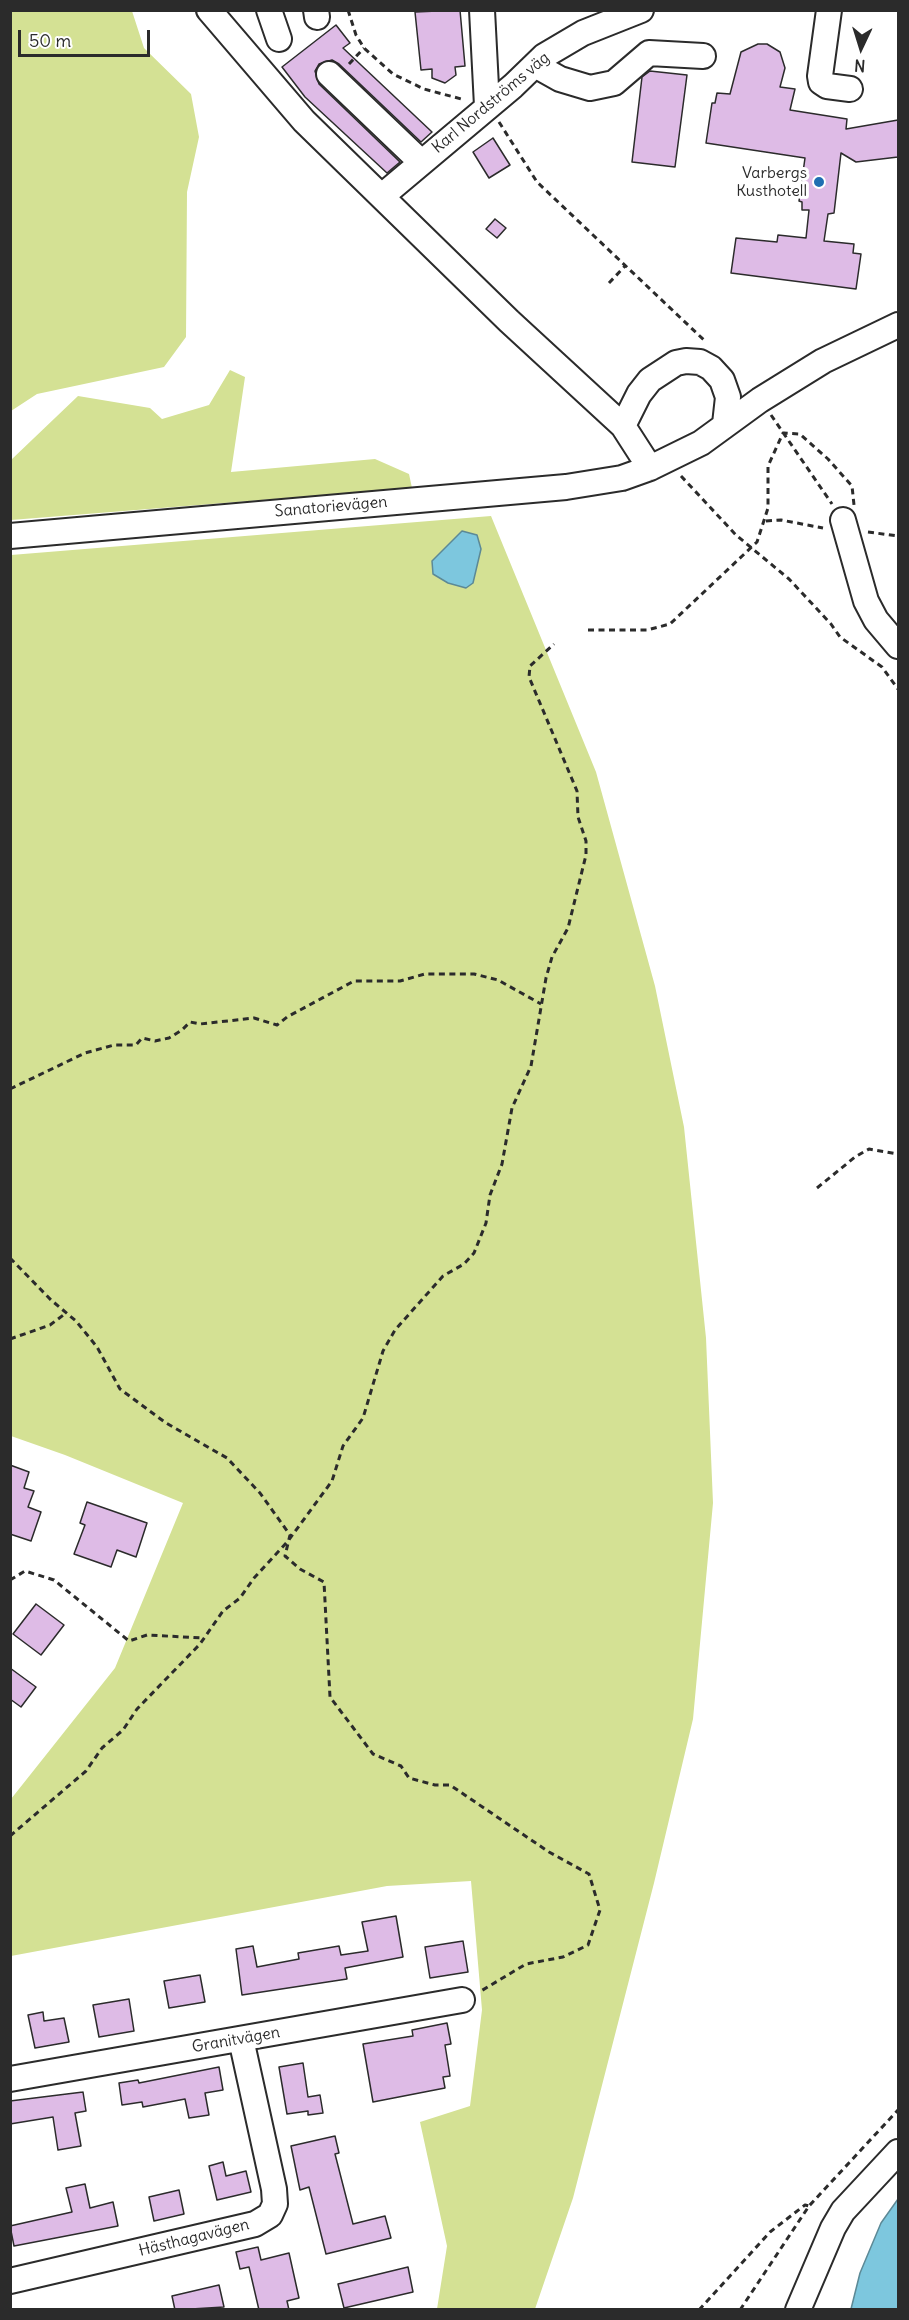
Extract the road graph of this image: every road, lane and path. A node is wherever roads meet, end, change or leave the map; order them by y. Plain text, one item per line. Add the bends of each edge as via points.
1 (209, 10) edge
2 (269, 10) edge
3 (348, 10) edge
4 (482, 10) edge
5 (641, 10) edge
6 (829, 10) edge
7 (279, 39) dead end
8 (703, 56) dead end
9 (535, 65) junction
10 (329, 74) dead end
11 (850, 89) dead end
12 (487, 106) junction
13 (421, 162) junction
14 (382, 196) junction
15 (626, 266) junction
16 (609, 283) dead end
17 (898, 325) edge
18 (711, 346) dead end
19 (760, 400) junction
20 (725, 424) junction
21 (623, 426) junction
22 (783, 433) junction
23 (659, 465) junction
24 (845, 525) junction
25 (10, 536) edge
26 (750, 548) junction
27 (588, 630) dead end
28 (554, 644) dead end
29 (898, 646) edge
30 (898, 689) edge
31 (541, 1004) junction
32 (10, 1089) edge
33 (898, 1154) edge
34 (817, 1188) dead end
35 (10, 1258) edge
36 (66, 1313) junction
37 (10, 1339) edge
38 (288, 1541) junction
39 (10, 1581) edge
40 (204, 1638) junction
41 (10, 1836) edge
42 (462, 2000) joint
43 (241, 2039) junction
44 (10, 2079) edge
45 (898, 2110) edge
46 (898, 2152) edge
47 (809, 2206) junction
48 (10, 2281) edge
49 (699, 2310) edge
50 (740, 2310) edge
51 (798, 2310) edge

1 - 14 street via 304,121
2 - 7 street
3 - 12 path via 364,48 393,74 424,89
4 - 12 street
5 - 9 street, Karl Nordströms väg via 576,37
6 - 11 street via 821,82
8 - 9 street via 649,53 623,77 602,87 576,85
9 - 12 street, Karl Nordströms väg
10 - 13 street
12 - 13 street, Karl Nordströms väg
12 - 15 path via 537,182
13 - 14 street, Karl Nordströms väg
14 - 21 street via 508,321
15 - 16 path
15 - 18 path
17 - 19 street, Sanatorievägen via 823,361
19 - 20 street, Sanatorievägen
19 - 22 path
20 - 21 street via 728,397 722,380 700,362 686,361 650,380
20 - 23 street, Sanatorievägen via 701,443
21 - 23 street
22 - 24 path
22 - 24 path via 800,434 852,486 854,506
22 - 26 path via 768,466 766,521
23 - 25 street, Sanatorievägen via 622,478 566,487
23 - 26 path
24 - 29 street via 866,601
26 - 27 path via 670,624 647,630
26 - 30 path via 789,579 840,637 882,667
28 - 31 path via 530,666 529,677 577,791 586,855 568,928 552,957
31 - 32 path via 498,980 474,974 354,981 277,1025 254,1018 190,1022 169,1038 142,1038 136,1045 114,1045 85,1053
31 - 38 path via 531,1066 512,1108 502,1164 474,1253 443,1276 395,1330 383,1351 363,1418 343,1446 332,1481
33 - 34 path via 869,1149
35 - 36 path
36 - 37 path via 50,1325
36 - 38 path via 97,1347 120,1389 166,1423 227,1458 260,1494 290,1535
38 - 40 path via 240,1598 223,1611
38 - 42 path via 285,1556 324,1582 330,1697 373,1754 401,1766 410,1778 450,1785 549,1852 589,1874 600,1910 588,1945 563,1957 526,1964
39 - 40 path via 25,1571 54,1580 129,1641 147,1635
40 - 41 path via 137,1709 123,1730 102,1748 86,1771
42 - 43 street, Granitvägen
43 - 44 street, Granitvägen
43 - 48 street, Hästhagavägen via 274,2189 275,2204 270,2215 255,2224
45 - 47 path
46 - 51 street via 843,2211
47 - 49 path via 805,2205 770,2232
47 - 50 path

